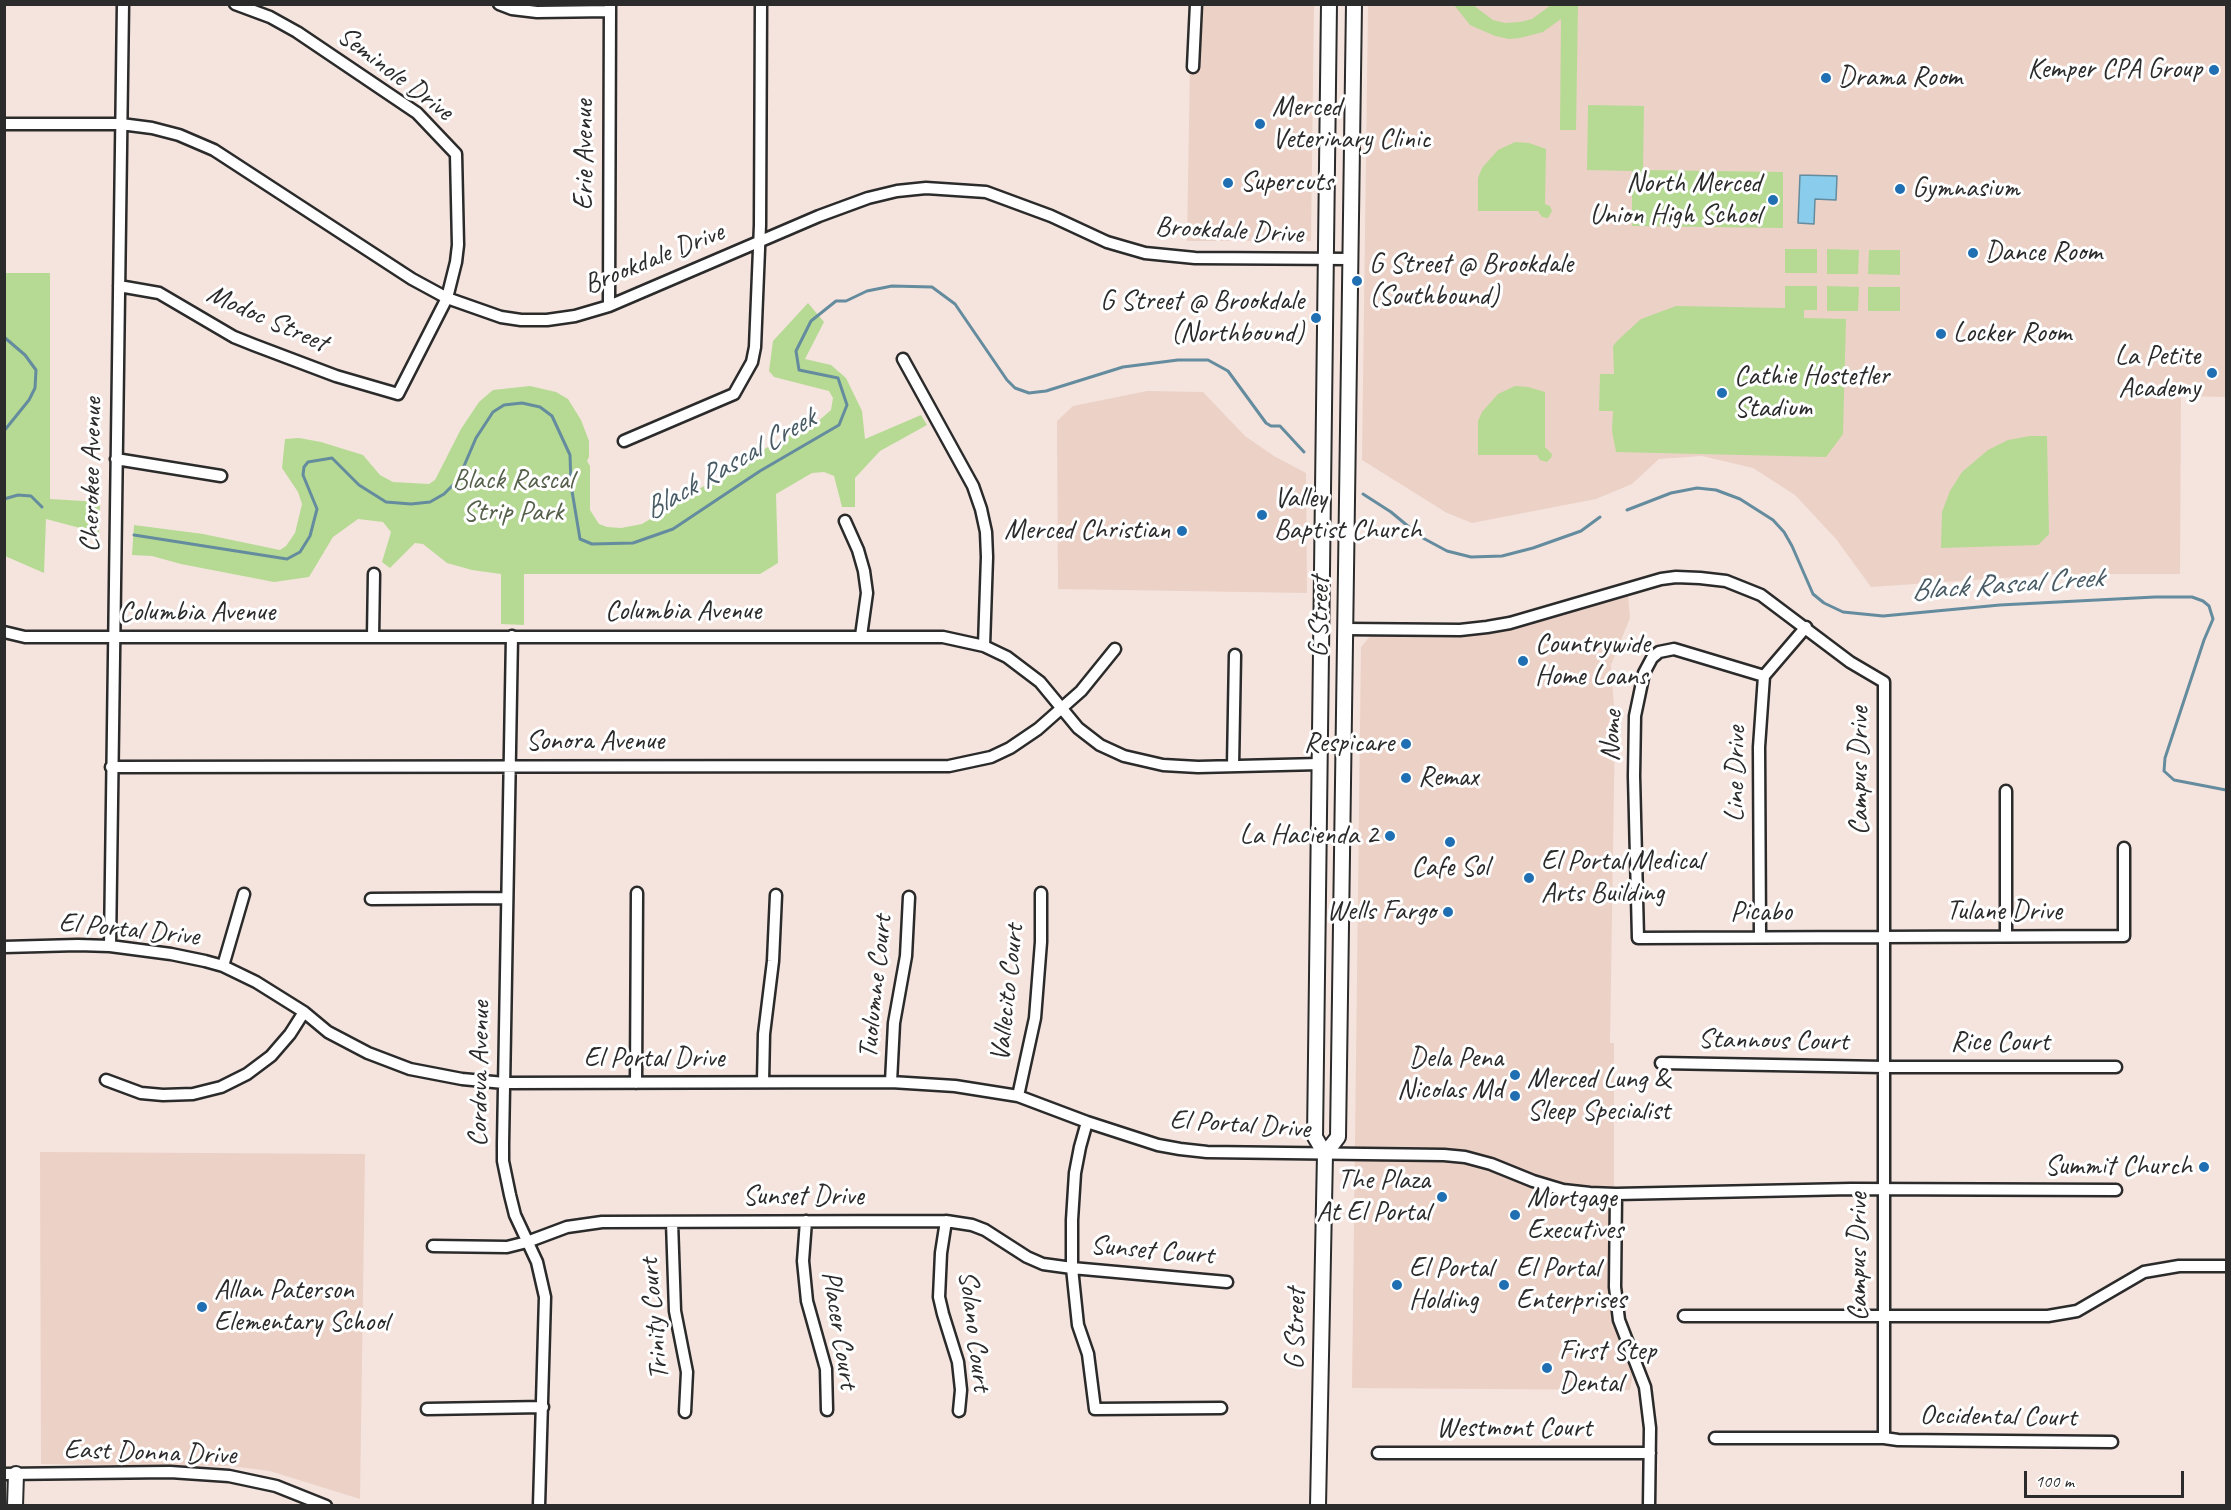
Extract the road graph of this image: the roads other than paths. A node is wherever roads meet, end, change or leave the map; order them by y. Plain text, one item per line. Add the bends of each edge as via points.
1 (123, 4) edge
2 (235, 4) edge
3 (499, 4) edge
4 (761, 4) edge
5 (1196, 4) edge
6 (1329, 4) edge
7 (1354, 4) edge
8 (610, 8) edge
9 (1193, 67) dead end
10 (4, 124) edge
11 (121, 124) junction
12 (759, 242) junction
13 (1350, 259) junction
14 (1326, 260) junction
15 (119, 286) junction
16 (447, 298) junction
17 (609, 306) junction
18 (903, 359) dead end
19 (398, 394) joint
20 (624, 441) dead end
21 (116, 459) junction
22 (221, 476) dead end
23 (845, 521) dead end
24 (374, 574) dead end
25 (1806, 627) junction
26 (1345, 629) junction
27 (4, 632) edge
28 (512, 636) junction
29 (861, 636) junction
30 (113, 637) junction
31 (373, 637) junction
32 (984, 646) junction
33 (1115, 649) dead end
34 (1235, 655) dead end
35 (1764, 676) junction
36 (1063, 709) junction
37 (1320, 764) junction
38 (509, 766) junction
39 (1233, 766) junction
40 (111, 767) junction
41 (2006, 791) dead end
42 (2124, 848) dead end
43 (244, 894) dead end
44 (638, 894) dead end
45 (1041, 894) dead end
46 (776, 895) dead end
47 (909, 897) dead end
48 (507, 898) junction
49 (371, 899) dead end
50 (1884, 936) junction
51 (2006, 936) junction
52 (1760, 937) junction
53 (1638, 938) joint
54 (4, 946) edge
55 (110, 946) junction
56 (223, 966) junction
57 (304, 1012) junction
58 (1662, 1063) dead end
59 (1884, 1067) junction
60 (2116, 1067) dead end
61 (106, 1080) dead end
62 (763, 1082) junction
63 (891, 1082) junction
64 (504, 1083) junction
65 (636, 1083) junction
66 (1018, 1096) junction
67 (1088, 1122) junction
68 (1325, 1154) junction
69 (1883, 1189) junction
70 (2116, 1190) dead end
71 (1616, 1194) junction
72 (806, 1221) junction
73 (946, 1221) junction
74 (672, 1222) junction
75 (527, 1242) junction
76 (433, 1246) dead end
77 (2226, 1266) edge
78 (1072, 1268) junction
79 (1227, 1282) dead end
80 (1684, 1316) dead end
81 (1883, 1316) junction
82 (543, 1407) junction
83 (1221, 1408) dead end
84 (427, 1409) dead end
85 (827, 1410) dead end
86 (959, 1411) dead end
87 (685, 1412) dead end
88 (1715, 1438) dead end
89 (1884, 1438) junction
90 (2112, 1442) dead end
91 (1378, 1453) dead end
92 (1650, 1453) junction
93 (10, 1474) edge
94 (15, 1506) edge
95 (326, 1506) edge
96 (539, 1506) edge
97 (1318, 1506) edge
98 (1649, 1506) edge

1 - 11 street, Cherokee Avenue
2 - 16 street, Seminole Drive via 297,32 417,114 456,153 458,245
3 - 8 street via 537,12
4 - 12 street
5 - 9 street
6 - 14 street, G Street
7 - 13 street, G Street
8 - 17 street, Erie Avenue
10 - 11 street, Brookdale Drive
11 - 15 street, Cherokee Avenue
11 - 16 street, Brookdale Drive via 179,135 214,150
12 - 14 street, Brookdale Drive via 868,198 897,191 956,188 986,192 1107,242 1145,253 1195,258
12 - 17 street, Brookdale Drive
12 - 20 street via 755,347 752,362 734,394
13 - 14 street, Brookdale Drive
13 - 26 street, G Street
14 - 37 street, G Street
15 - 19 street, Modoc Street via 159,293 234,337 336,376
15 - 21 street, Cherokee Avenue
16 - 17 street, Brookdale Drive via 521,320 575,316
16 - 19 street, Seminole Drive
18 - 32 street via 973,486 981,509 987,557
21 - 22 street
21 - 30 street, Cherokee Avenue
23 - 29 street via 858,550 867,593
24 - 31 street
25 - 26 street, Campus Drive via 1750,589 1713,579 1676,577 1487,627
25 - 35 street
25 - 50 street, Campus Drive via 1850,662 1884,682
26 - 68 street, G Street via 1338,1137
27 - 30 street, Columbia Avenue via 25,637
28 - 29 street, Columbia Avenue
28 - 31 street, Columbia Avenue
28 - 38 street, Cordova Avenue
29 - 32 street, Columbia Avenue via 943,637
30 - 31 street, Columbia Avenue
30 - 40 street, Cherokee Avenue
32 - 36 street, Columbia Avenue via 1028,671
33 - 36 street, Sonora Avenue
34 - 39 street
35 - 52 street, Line Drive via 1759,747
35 - 53 street, Nome via 1674,649 1659,652 1644,672 1635,716
36 - 38 street, Sonora Avenue via 1010,748 991,757 949,766
36 - 39 street, Columbia Avenue via 1078,728 1100,745 1124,756 1163,765
37 - 39 street, Columbia Avenue
37 - 68 street, G Street via 1315,1137
38 - 40 street, Sonora Avenue
38 - 48 street, Cordova Avenue
40 - 55 street, Cherokee Avenue
41 - 51 street
42 - 51 street, Tulane Drive via 2124,936
43 - 56 street
44 - 65 street
45 - 66 street, Vallecito Court via 1036,1009
46 - 62 street
47 - 63 street, Tuolumne Court
48 - 49 street
48 - 64 street, Cordova Avenue
50 - 51 street, Tulane Drive
50 - 52 street, Picabo
50 - 59 street, Campus Drive
52 - 53 street, Picabo
54 - 55 street, El Portal Drive
55 - 56 street, El Portal Drive
56 - 57 street, El Portal Drive
57 - 61 street via 271,1056 221,1087 193,1094 163,1095 141,1093
57 - 64 street, El Portal Drive via 328,1032 388,1062 434,1075
58 - 59 street, Stannous Court
59 - 60 street, Rice Court
59 - 69 street, Campus Drive
62 - 63 street, El Portal Drive
62 - 65 street, El Portal Drive
63 - 66 street, El Portal Drive via 955,1086
64 - 65 street, El Portal Drive
64 - 75 street, Cordova Avenue via 505,1169 515,1215
66 - 67 street, El Portal Drive
67 - 68 street, El Portal Drive via 1180,1149
67 - 78 street via 1075,1173
68 - 71 street, El Portal Drive via 1465,1157 1563,1190
68 - 97 street, G Street
69 - 70 street, El Portal Drive
69 - 71 street, El Portal Drive
69 - 81 street, Campus Drive
71 - 92 street via 1615,1287 1619,1320 1645,1387
72 - 73 street, Sunset Drive
72 - 74 street, Sunset Drive
72 - 85 street, Placer Court via 803,1262 807,1301 826,1369
73 - 78 street, Sunset Drive via 985,1230 1043,1264
73 - 86 street, Solano Court via 939,1297 958,1362
74 - 75 street, Sunset Drive via 585,1224
74 - 87 street, Trinity Court via 675,1311 687,1372
75 - 76 street, Sunset Drive via 507,1247
75 - 82 street, Cordova Avenue via 537,1262 545,1297
77 - 81 street via 2179,1266 2144,1272 2077,1311 2048,1316
78 - 79 street, Sunset Court
78 - 83 street via 1078,1326 1088,1354 1095,1409
80 - 81 street
81 - 89 street, Campus Drive
82 - 84 street
82 - 96 street, Cordova Avenue
88 - 89 street, Occidental Court
89 - 90 street, Occidental Court
91 - 92 street, Westmont Court
92 - 98 street
93 - 94 street
93 - 95 street, East Donna Drive via 170,1472 229,1476 276,1486

